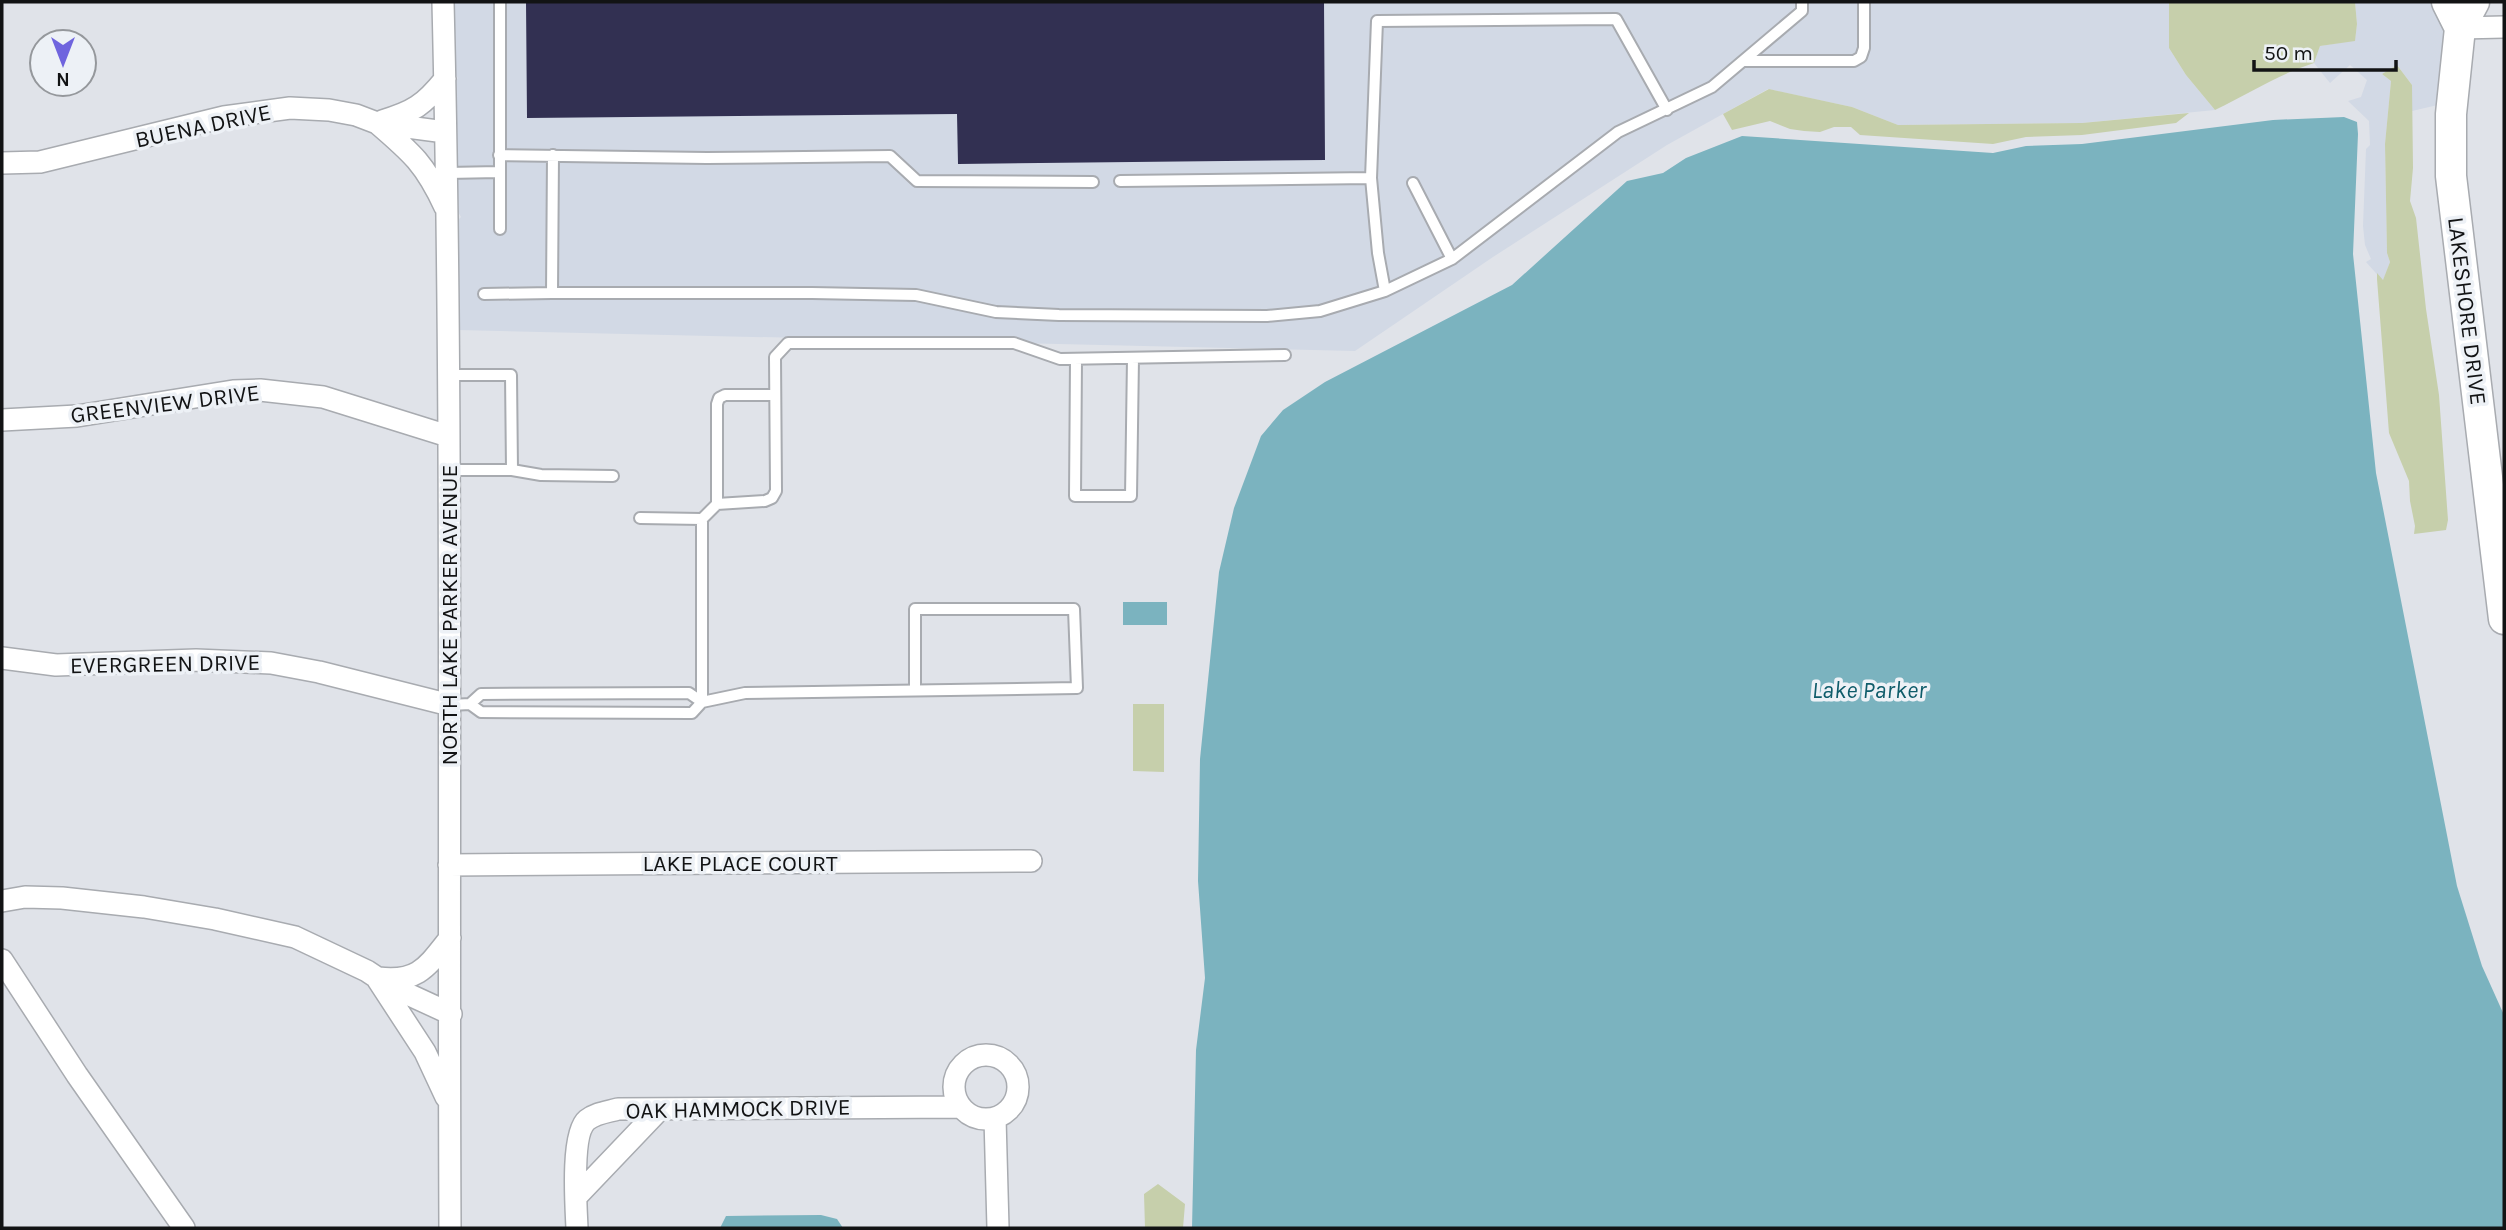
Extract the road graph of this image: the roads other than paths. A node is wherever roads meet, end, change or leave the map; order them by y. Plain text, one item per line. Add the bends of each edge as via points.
1 (443, 2) edge
2 (500, 2) edge
3 (1802, 2) edge
4 (1864, 2) edge
5 (2474, 2) edge
6 (2454, 15) edge
7 (2504, 27) edge
8 (1744, 61) junction
9 (444, 79) junction
10 (1667, 110) junction
11 (377, 123) junction
12 (445, 132) junction
13 (499, 155) junction
14 (553, 155) junction
15 (2, 163) edge
16 (499, 172) junction
17 (447, 173) junction
18 (1371, 178) junction
19 (1120, 181) dead end
20 (1093, 182) dead end
21 (1413, 183) dead end
22 (448, 213) junction
23 (500, 229) dead end
24 (1452, 259) junction
25 (1385, 291) junction
26 (552, 293) junction
27 (484, 294) dead end
28 (1285, 355) dead end
29 (1133, 358) junction
30 (1076, 359) junction
31 (448, 375) junction
32 (775, 396) junction
33 (2, 420) edge
34 (448, 436) junction
35 (448, 470) junction
36 (512, 470) junction
37 (612, 476) dead end
38 (717, 504) junction
39 (640, 518) dead end
40 (702, 519) junction
41 (2503, 602) edge
42 (2, 658) edge
43 (915, 690) junction
44 (702, 702) junction
45 (460, 704) junction
46 (1031, 861) dead end
47 (449, 864) junction
48 (2, 901) edge
49 (450, 938) junction
50 (2, 960) edge
51 (377, 978) junction
52 (451, 1014) junction
53 (450, 1107) junction
54 (960, 1107) junction
55 (660, 1109) junction
56 (995, 1118) junction
57 (576, 1197) junction
58 (184, 1228) edge
59 (450, 1228) edge
60 (577, 1228) edge
61 (998, 1228) edge

1 - 9 street, NORTH LAKE PARKER AVENUE
2 - 13 lane
3 - 8 lane via 1802,11
4 - 8 lane via 1864,48 1854,61
5 - 6 street, LAKESHORE DRIVE
6 - 7 street
6 - 41 street, LAKESHORE DRIVE via 2451,176
8 - 10 lane via 1712,87
9 - 11 street via 415,110
9 - 12 street, NORTH LAKE PARKER AVENUE
10 - 18 lane via 1616,19 1377,21
10 - 24 lane via 1618,132
11 - 12 street, BUENA DRIVE
11 - 15 street, BUENA DRIVE via 329,110 257,111 40,162
11 - 22 street via 417,158
12 - 17 street, NORTH LAKE PARKER AVENUE
13 - 14 lane
13 - 16 lane
14 - 20 lane via 890,156 917,181
14 - 26 lane
16 - 17 lane
16 - 23 lane
17 - 22 street, NORTH LAKE PARKER AVENUE
18 - 19 lane
18 - 25 lane
21 - 24 lane
22 - 31 street, NORTH LAKE PARKER AVENUE
24 - 25 lane
25 - 26 lane via 1320,311 1267,316 996,312 916,295 862,293
26 - 27 lane
28 - 29 lane
29 - 30 lane
29 - 30 lane via 1131,496 1075,496
30 - 32 lane via 1060,359 1014,343 788,343 775,357
31 - 34 street, NORTH LAKE PARKER AVENUE
31 - 36 lane via 512,375
32 - 38 lane via 776,491 765,501
32 - 38 lane via 719,398
33 - 34 street, GREENVIEW DRIVE via 77,416 260,390 323,397
34 - 35 street, NORTH LAKE PARKER AVENUE
35 - 36 lane
35 - 45 street, NORTH LAKE PARKER AVENUE
36 - 37 lane
38 - 40 lane
39 - 40 lane
40 - 44 lane
42 - 45 street, EVERGREEN DRIVE via 56,665 196,660 271,663
43 - 43 lane via 1077,688 1074,608 915,608
43 - 44 lane via 745,693
44 - 45 lane via 689,693 481,694
44 - 45 lane via 691,713 592,714 481,712
45 - 47 street, NORTH LAKE PARKER AVENUE
46 - 47 street, LAKE PLACE COURT
47 - 49 street, NORTH LAKE PARKER AVENUE
48 - 51 street via 62,898 215,919 295,937
49 - 51 street via 414,975
49 - 52 street, NORTH LAKE PARKER AVENUE
50 - 58 street
51 - 52 street
51 - 53 street via 425,1052
52 - 53 street, NORTH LAKE PARKER AVENUE
53 - 59 street, NORTH LAKE PARKER AVENUE
54 - 55 street, OAK HAMMOCK DRIVE
54 - 56 street via 975,1118
54 - 56 street via 953,1088 959,1068 975,1056 996,1056 1012,1068 1018,1087 1012,1107
55 - 57 street
55 - 57 street, OAK HAMMOCK DRIVE via 618,1109 584,1122 577,1136
56 - 61 street
57 - 60 street, OAK HAMMOCK DRIVE

